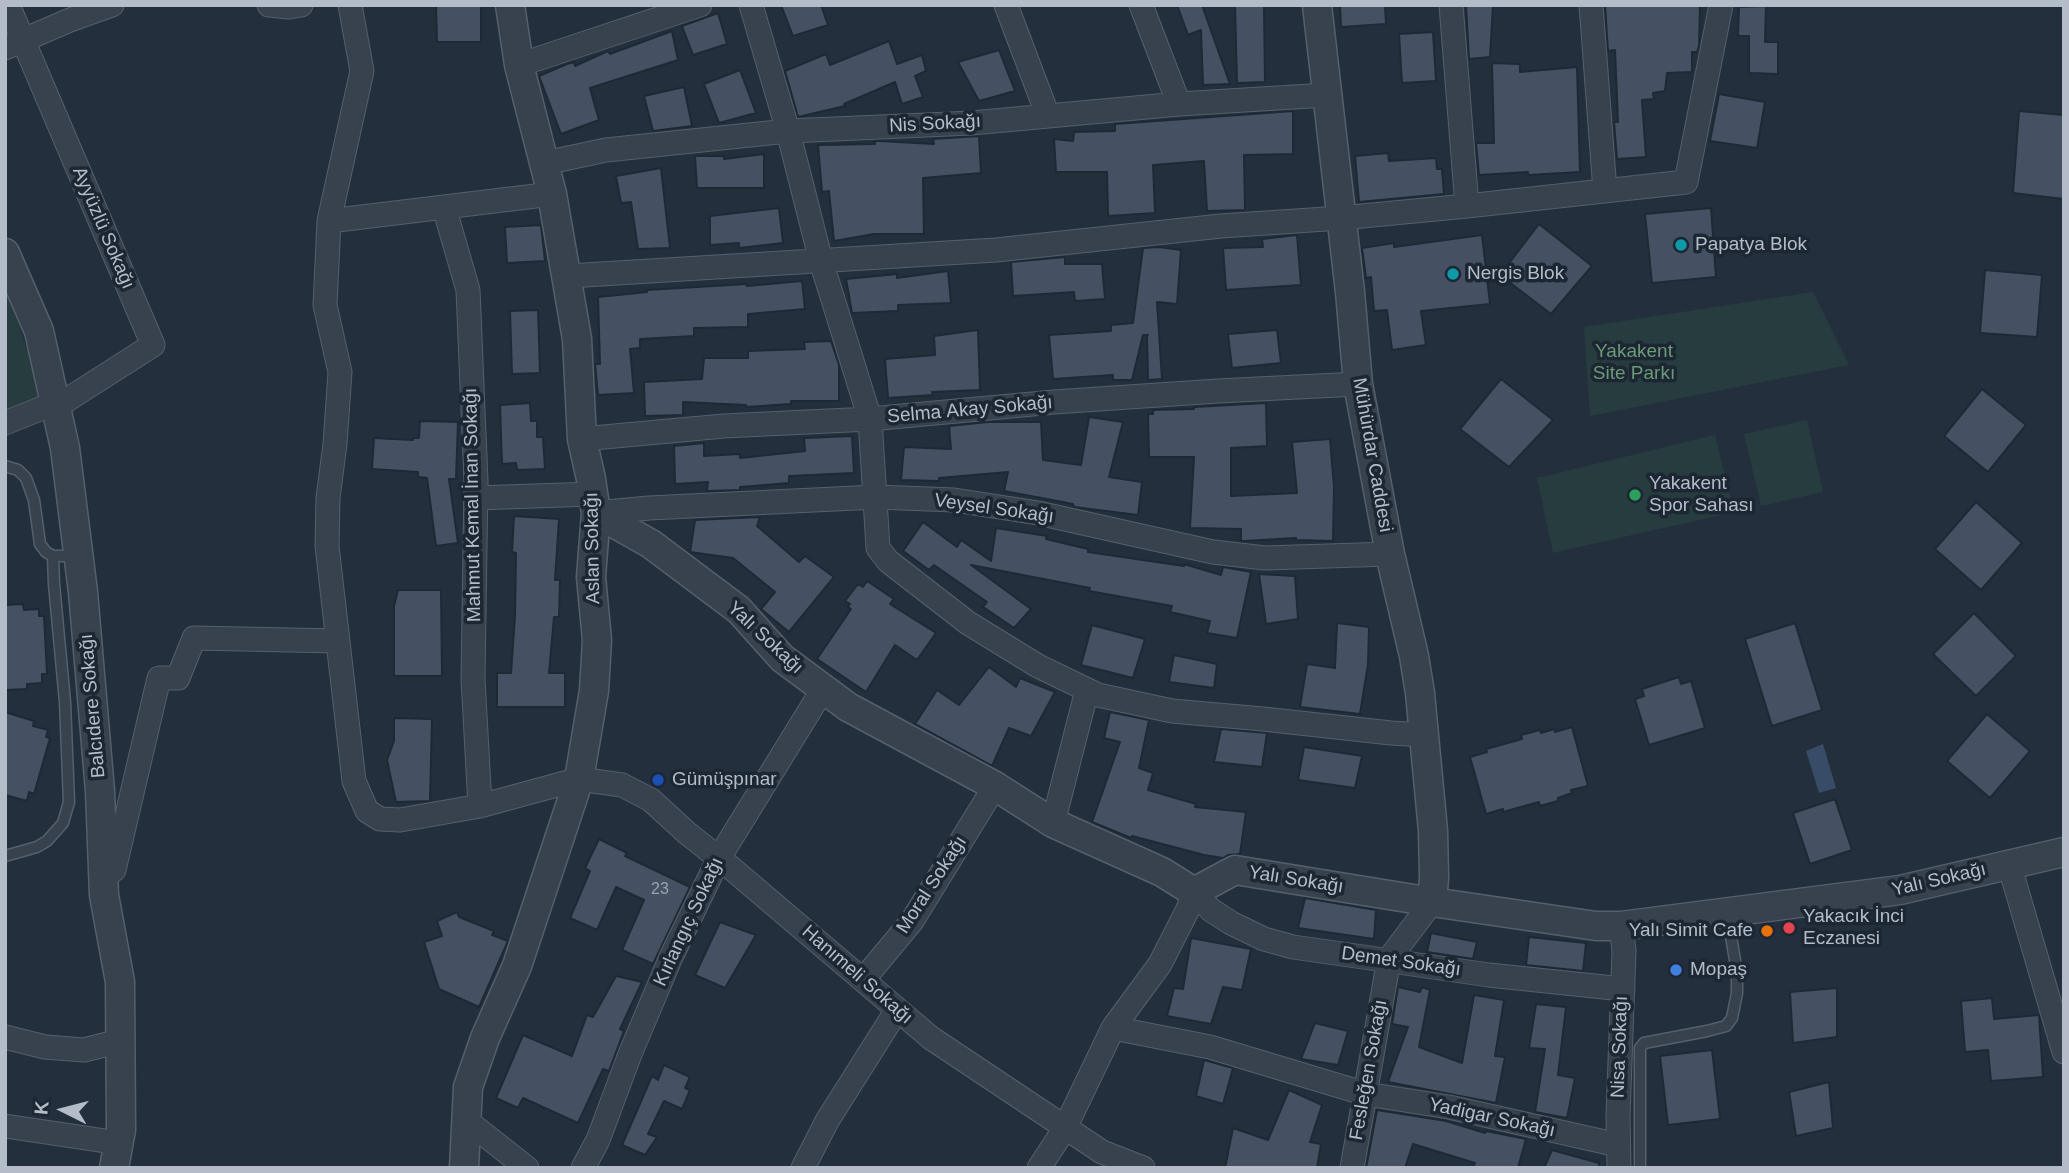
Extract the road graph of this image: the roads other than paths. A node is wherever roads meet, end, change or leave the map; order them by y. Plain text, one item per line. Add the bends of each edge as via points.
1 (8, 5) edge
2 (111, 5) edge
3 (269, 5) edge
4 (300, 5) edge
5 (350, 5) edge
6 (510, 5) edge
7 (700, 5) edge
8 (751, 5) edge
9 (1006, 5) edge
10 (1141, 5) edge
11 (1317, 5) edge
12 (1451, 5) edge
13 (1591, 5) edge
14 (1721, 5) edge
15 (14, 44) edge
16 (519, 65) junction
17 (1326, 95) junction
18 (1179, 104) junction
19 (1048, 116) junction
20 (788, 131) junction
21 (545, 163) junction
22 (1605, 191) junction
23 (552, 194) junction
24 (1467, 206) junction
25 (444, 207) junction
26 (1341, 218) junction
27 (329, 221) junction
28 (5, 253) edge
29 (821, 261) junction
30 (568, 276) junction
31 (1358, 384) junction
32 (55, 405) junction
33 (870, 419) junction
34 (5, 423) edge
35 (582, 439) junction
36 (5, 466) edge
37 (876, 497) junction
38 (476, 498) junction
39 (595, 504) junction
40 (1390, 554) junction
41 (66, 556) junction
42 (338, 641) junction
43 (823, 689) junction
44 (1087, 690) junction
45 (1425, 735) junction
46 (579, 779) junction
47 (995, 786) junction
48 (480, 806) junction
49 (1052, 823) junction
50 (2064, 852) edge
51 (5, 856) edge
52 (719, 858) junction
53 (2009, 864) junction
54 (103, 871) junction
55 (1194, 892) junction
56 (1432, 902) junction
57 (1727, 913) junction
58 (1621, 926) junction
59 (1389, 959) junction
60 (863, 981) junction
61 (1623, 989) junction
62 (897, 1010) junction
63 (1113, 1028) junction
64 (5, 1037) edge
65 (120, 1041) junction
66 (2064, 1052) edge
67 (1366, 1094) junction
68 (466, 1120) junction
69 (5, 1126) edge
70 (1065, 1128) junction
71 (116, 1155) edge
72 (1619, 1156) edge
73 (462, 1167) edge
74 (527, 1168) edge
75 (583, 1168) edge
76 (803, 1168) edge
77 (1039, 1168) edge
78 (1143, 1168) edge
79 (1352, 1168) edge
80 (1640, 1168) edge

1 - 15 street, Ayyüzlü Sokağı
2 - 15 street
3 - 4 street
5 - 27 street via 362,71
6 - 16 street, Aslan Sokağı
7 - 16 street
8 - 20 street
9 - 19 street
10 - 18 street
11 - 17 street, Mühürdar Caddesi
12 - 24 street
13 - 22 street
14 - 22 street via 1686,182
15 - 32 street, Ayyüzlü Sokağı via 153,345
16 - 21 street, Aslan Sokağı
17 - 18 street, Nis Sokağı
17 - 26 street, Mühürdar Caddesi
18 - 19 street, Nis Sokağı
19 - 20 street, Nis Sokağı
20 - 21 street, Nis Sokağı via 606,150
20 - 29 street
21 - 23 street, Aslan Sokağı
22 - 24 street
23 - 25 street
23 - 30 street, Aslan Sokağı
24 - 26 street
25 - 27 street
25 - 38 street, Mahmut Kemal İnan Sokağı via 468,290
26 - 29 street
26 - 31 street, Mühürdar Caddesi
27 - 42 street via 325,305 340,372 327,546
28 - 32 street, Balcıdere Sokağı via 39,331
29 - 30 street
29 - 33 street
30 - 35 street, Aslan Sokağı via 577,339
31 - 33 street, Selma Akay Sokağı via 1217,390
31 - 40 street, Mühürdar Caddesi
32 - 34 street
32 - 41 street, Balcıdere Sokağı via 65,448
33 - 35 street, Selma Akay Sokağı
33 - 37 street
35 - 39 street, Aslan Sokağı
36 - 41 lane via 26,478 40,544 46,552
37 - 39 street, Veysel Sokağı via 649,508
37 - 40 street, Veysel Sokağı via 954,500 1038,513 1265,558
37 - 44 street via 878,548 888,561 968,623
38 - 39 street, Veysel Sokağı
38 - 48 street, Mahmut Kemal İnan Sokağı via 473,679
39 - 43 street, Yalı Sokağı via 739,610 782,658
39 - 46 street, Aslan Sokağı via 591,577 597,640 594,691
40 - 45 street, Mühürdar Caddesi via 1414,656
41 - 51 lane via 54,584 69,802 62,823 47,841
41 - 54 street, Balcıdere Sokağı via 92,676
42 - 48 street via 354,781 367,811 380,819 400,820
42 - 54 street via 194,638 178,678 159,678 114,870
43 - 47 street, Yalı Sokağı
43 - 52 street, Kırlangıç Sokağı
44 - 45 street via 1172,711
44 - 49 street
45 - 56 street, Mühürdar Caddesi via 1434,855
46 - 48 street
46 - 52 street, Hanımeli Sokağı via 622,785 651,800
46 - 68 street, Aslan Sokağı via 517,966 468,1087
47 - 49 street, Yalı Sokağı
47 - 60 street, Moral Sokağı via 912,921
49 - 55 street, Yalı Sokağı via 1162,872
50 - 53 street, Yalı Sokağı
52 - 60 street, Hanımeli Sokağı
52 - 75 street, Kırlangıç Sokağı via 671,957
53 - 57 street, Yalı Sokağı via 1900,890
53 - 66 street
54 - 65 street, Balcıdere Sokağı via 120,982
55 - 56 street, Yalı Sokağı via 1235,870
55 - 59 street, Demet Sokağı via 1211,910 1265,939
55 - 63 street via 1160,964
56 - 58 street, Yalı Sokağı
56 - 59 street, Fesleğen Sokağı
57 - 58 street, Yalı Sokağı
57 - 80 lane via 1737,972 1732,1018 1726,1026 1643,1043 1640,1048
58 - 61 street, Nisa Sokağı
59 - 61 street, Demet Sokağı
59 - 67 street, Fesleğen Sokağı
60 - 62 street, Hanımeli Sokağı
61 - 72 street, Nisa Sokağı
62 - 70 street, Hanımeli Sokağı
62 - 76 street
63 - 67 street, Yadigar Sokağı via 1210,1046
63 - 70 street
64 - 65 street via 84,1050
65 - 71 street, Balcıdere Sokağı via 121,1130
67 - 72 street, Yadigar Sokağı via 1449,1107
67 - 79 street, Fesleğen Sokağı
68 - 73 street, Aslan Sokağı
68 - 74 street
69 - 71 street
70 - 77 street
70 - 78 street, Hanımeli Sokağı via 1102,1152

